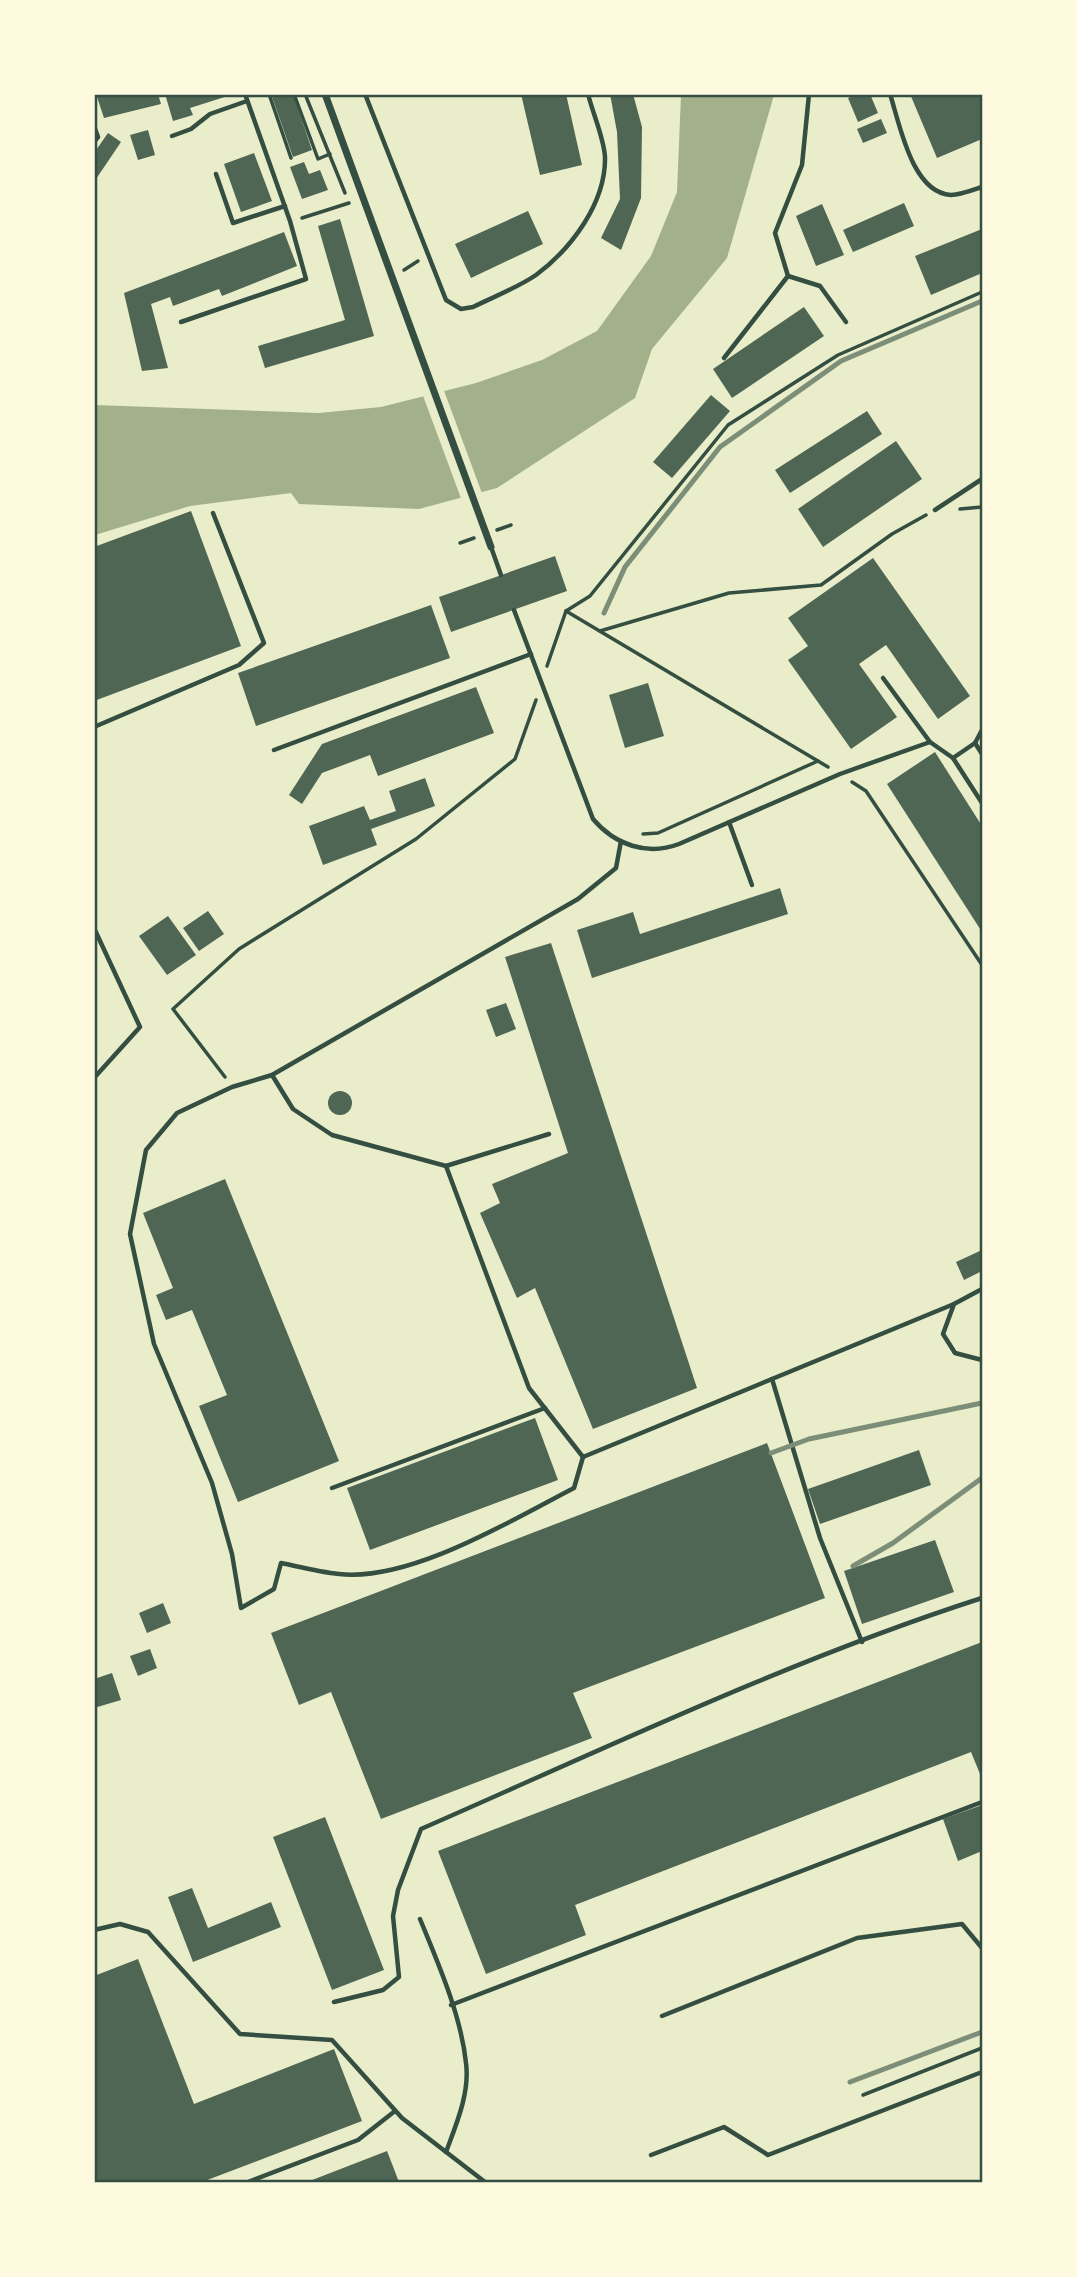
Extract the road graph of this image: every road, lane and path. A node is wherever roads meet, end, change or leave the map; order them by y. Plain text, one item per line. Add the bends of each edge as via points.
1 (295, 94) edge
2 (326, 94) edge
3 (365, 94) edge
4 (588, 94) edge
5 (809, 94) edge
6 (890, 94) edge
7 (270, 97) edge
8 (246, 98) edge
9 (94, 126) edge
10 (172, 136) dead end
11 (94, 142) edge
12 (328, 155) dead end
13 (291, 158) dead end
14 (216, 174) dead end
15 (982, 187) edge
16 (349, 203) dead end
17 (285, 206) junction
18 (290, 221) junction
19 (416, 263) dead end
20 (400, 273) dead end
21 (788, 276) junction
22 (982, 292) edge
23 (181, 322) dead end
24 (846, 322) dead end
25 (724, 358) dead end
26 (982, 479) edge
27 (982, 507) edge
28 (935, 510) junction
29 (214, 513) dead end
30 (511, 525) dead end
31 (495, 531) dead end
32 (475, 538) dead end
33 (460, 543) dead end
34 (491, 547) joint
35 (501, 575) dead end
36 (514, 610) dead end
37 (566, 611) junction
38 (600, 631) junction
39 (531, 654) junction
40 (883, 678) dead end
41 (542, 683) junction
42 (94, 727) edge
43 (982, 730) edge
44 (930, 742) junction
45 (975, 744) junction
46 (274, 750) dead end
47 (982, 754) edge
48 (953, 758) junction
49 (818, 761) junction
50 (840, 774) junction
51 (982, 803) edge
52 (729, 822) junction
53 (621, 841) junction
54 (752, 885) dead end
55 (94, 928) edge
56 (982, 965) edge
57 (272, 1075) junction
58 (94, 1078) edge
59 (232, 1087) junction
60 (550, 1134) dead end
61 (446, 1166) junction
62 (982, 1290) edge
63 (954, 1304) junction
64 (982, 1360) edge
65 (772, 1379) junction
66 (545, 1408) junction
67 (583, 1457) junction
68 (332, 1488) dead end
69 (982, 1598) edge
70 (862, 1642) junction
71 (982, 1802) edge
72 (420, 1919) dead end
73 (94, 1930) edge
74 (982, 1948) edge
75 (334, 2002) dead end
76 (451, 2005) junction
77 (662, 2016) dead end
78 (982, 2048) edge
79 (982, 2073) edge
80 (863, 2095) dead end
81 (395, 2111) junction
82 (446, 2152) junction
83 (651, 2155) dead end
84 (248, 2182) edge
85 (485, 2182) edge

1 - 12 path via 314,149 321,158
2 - 34 street
3 - 4 lane via 446,300 461,309 535,275 586,220 597,198 605,157
5 - 21 lane via 802,165 775,233
6 - 15 lane via 917,174 933,190 951,195
7 - 13 path
8 - 10 lane
8 - 17 lane
9 - 11 lane via 98,137
14 - 17 lane via 233,223
16 - 18 path
17 - 18 lane
18 - 23 lane via 306,279
19 - 20 path
21 - 24 lane via 820,286
21 - 25 lane
22 - 37 path via 838,355 728,425 590,596
26 - 28 lane
27 - 28 path
28 - 38 path via 892,534 821,585 729,593
29 - 42 lane via 264,643 239,665
30 - 31 path
32 - 33 path
34 - 35 lane
36 - 39 lane
37 - 38 path
37 - 41 path
38 - 49 path
39 - 41 lane
39 - 46 lane
40 - 44 lane
41 - 53 lane via 593,819 606,834
41 - 59 path via 515,760 416,839 239,949 173,1009
43 - 45 lane
44 - 48 lane
44 - 50 lane
45 - 47 lane
45 - 48 lane
48 - 51 lane
49 - 50 path
49 - 53 path via 658,833 631,835
50 - 52 lane
50 - 56 path via 866,791
52 - 53 lane via 664,850
52 - 54 lane
53 - 57 lane via 616,869 578,900
55 - 58 lane via 140,1027
57 - 59 lane
57 - 61 lane via 293,1109 332,1135
59 - 67 lane via 177,1113 146,1150 130,1234 153,1344 212,1483 241,1608 274,1589 281,1563 342,1575 406,1568 574,1488
60 - 61 lane
61 - 66 lane via 529,1388
62 - 63 lane
63 - 64 lane via 943,1334 955,1353
63 - 65 lane
65 - 67 lane
65 - 70 lane via 820,1538
66 - 67 lane
66 - 68 lane
69 - 70 lane
70 - 75 lane via 421,1829 393,1916 399,1977 383,1990
71 - 76 lane
72 - 76 lane
73 - 81 lane via 120,1924 148,1932 240,2034 332,2040
74 - 77 lane via 962,1924 858,1938
76 - 82 lane via 467,2065 461,2113
78 - 80 path
79 - 83 lane via 768,2155 724,2127
81 - 82 lane
81 - 84 lane via 358,2140
82 - 85 lane

